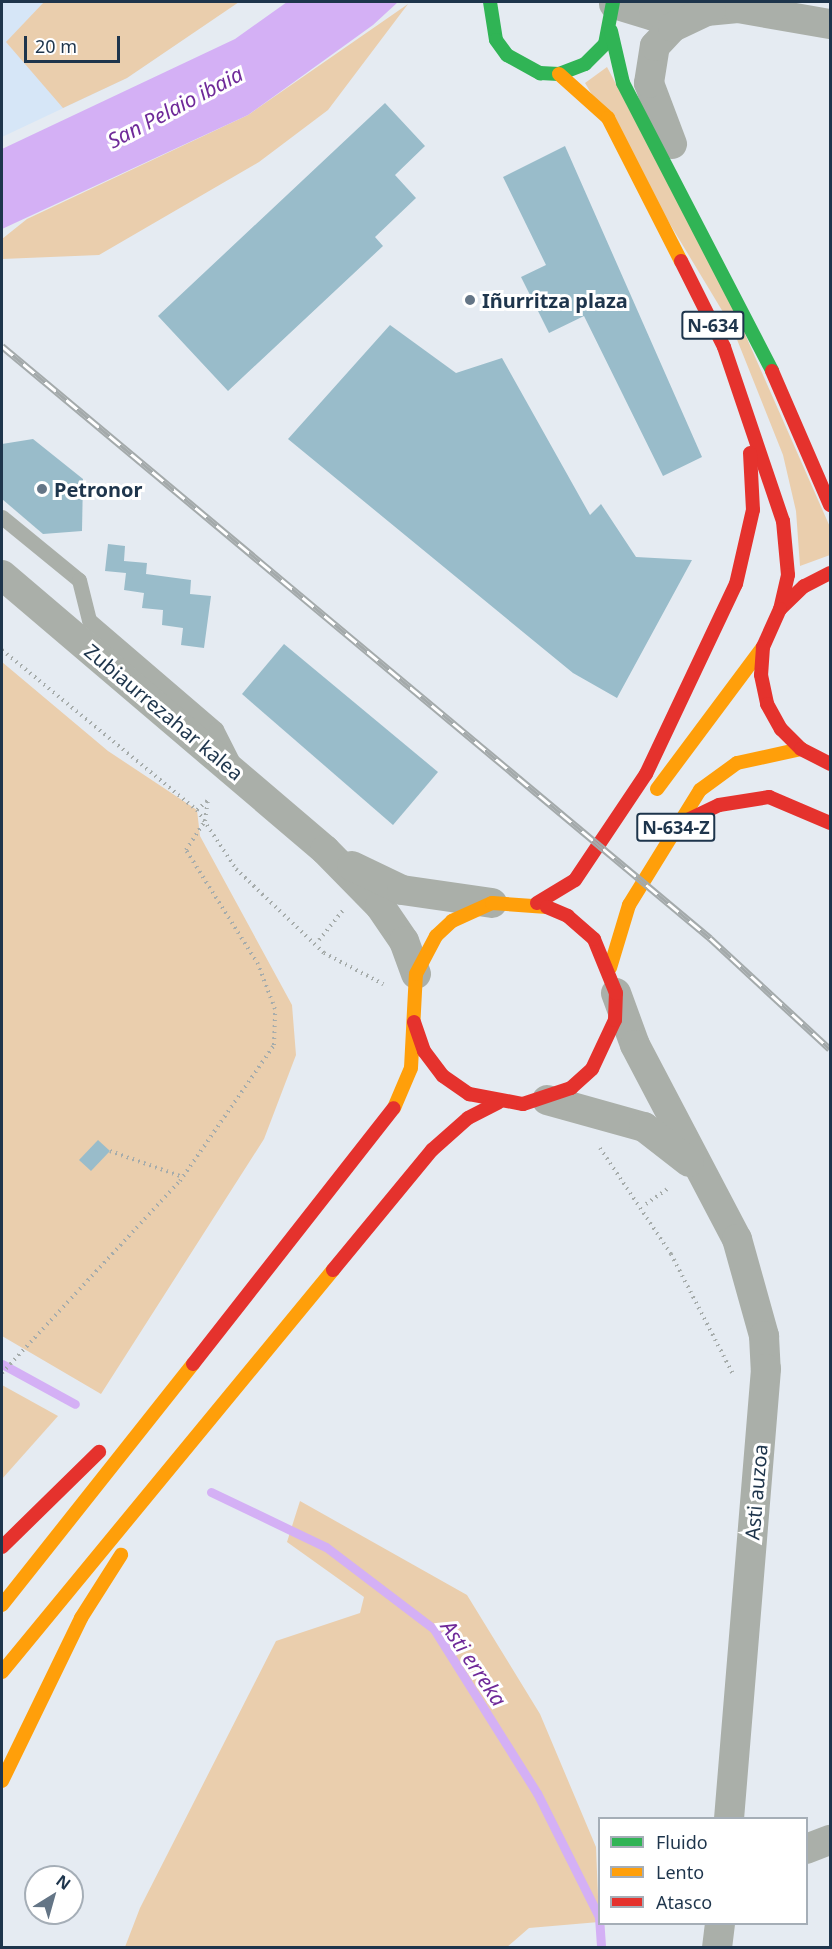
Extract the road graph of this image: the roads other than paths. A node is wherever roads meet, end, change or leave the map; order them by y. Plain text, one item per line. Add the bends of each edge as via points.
1 (484, 8) edge
2 (711, 9) junction
3 (613, 12) edge
4 (831, 24) edge
5 (559, 74) junction
6 (700, 223) junction
7 (748, 418) junction
8 (831, 505) edge
9 (2, 518) edge
10 (831, 573) edge
11 (2, 575) edge
12 (780, 609) junction
13 (764, 647) junction
14 (801, 749) junction
15 (831, 764) edge
16 (240, 777) junction
17 (647, 806) dead end
18 (831, 823) edge
19 (677, 825) junction
20 (623, 839) dead end
21 (325, 850) junction
22 (575, 880) junction
23 (492, 903) junction
24 (537, 903) junction
25 (416, 974) junction
26 (613, 980) junction
27 (414, 1022) junction
28 (547, 1100) junction
29 (498, 1103) junction
30 (690, 1180) junction
31 (178, 1380) junction
32 (176, 1467) junction
33 (2, 1547) edge
34 (2, 1605) edge
35 (2, 1672) edge
36 (2, 1781) edge
37 (729, 1817) edge
38 (831, 1840) edge
39 (808, 1849) edge
40 (720, 1925) edge
41 (717, 1947) edge

1 - 5 highway, N-634 via 496,40 522,66
2 - 3 street via 654,16
2 - 4 street via 774,11
2 - 6 street via 688,17 662,37 649,83
3 - 5 highway via 596,56
3 - 6 highway, N-634 via 627,93
5 - 7 highway, N-634 via 608,117 626,149 724,347
6 - 8 highway, N-634
7 - 12 highway, N-634 via 783,521 788,574
7 - 22 highway via 753,510 736,584 646,774
9 - 16 lane via 79,580 89,620 216,729
10 - 12 highway, N-634 via 804,586
11 - 16 street, Zubiaurrezahar kalea
12 - 13 highway, N-634
13 - 14 highway, N-634 via 767,704
13 - 17 highway, N-634-Z
14 - 15 highway, N-634
14 - 19 highway, N-634-Z via 763,755 722,772 700,790
16 - 21 street, Zubiaurrezahar kalea
18 - 19 highway via 769,797 719,805
19 - 26 highway, N-634-Z via 629,905
20 - 22 highway, N-634-Z
21 - 23 street, Zubiaurrezahar kalea via 402,890
21 - 25 street, Zubiaurrezahar kalea via 394,925
22 - 24 highway
23 - 24 highway
23 - 25 highway via 462,916 436,936
24 - 26 highway via 568,916 594,939
25 - 27 highway
26 - 28 highway via 615,1020 592,1069
26 - 30 street, Asti auzoa
27 - 29 highway via 424,1051 443,1076 469,1094
27 - 31 highway via 411,1068 390,1118
28 - 29 highway
28 - 30 street, Asti auzoa via 644,1127
29 - 32 highway via 468,1118 432,1150
30 - 37 street, Asti auzoa via 749,1271 766,1370
31 - 33 highway
31 - 34 highway
32 - 35 highway
32 - 36 highway via 81,1618
38 - 39 street
40 - 41 street

